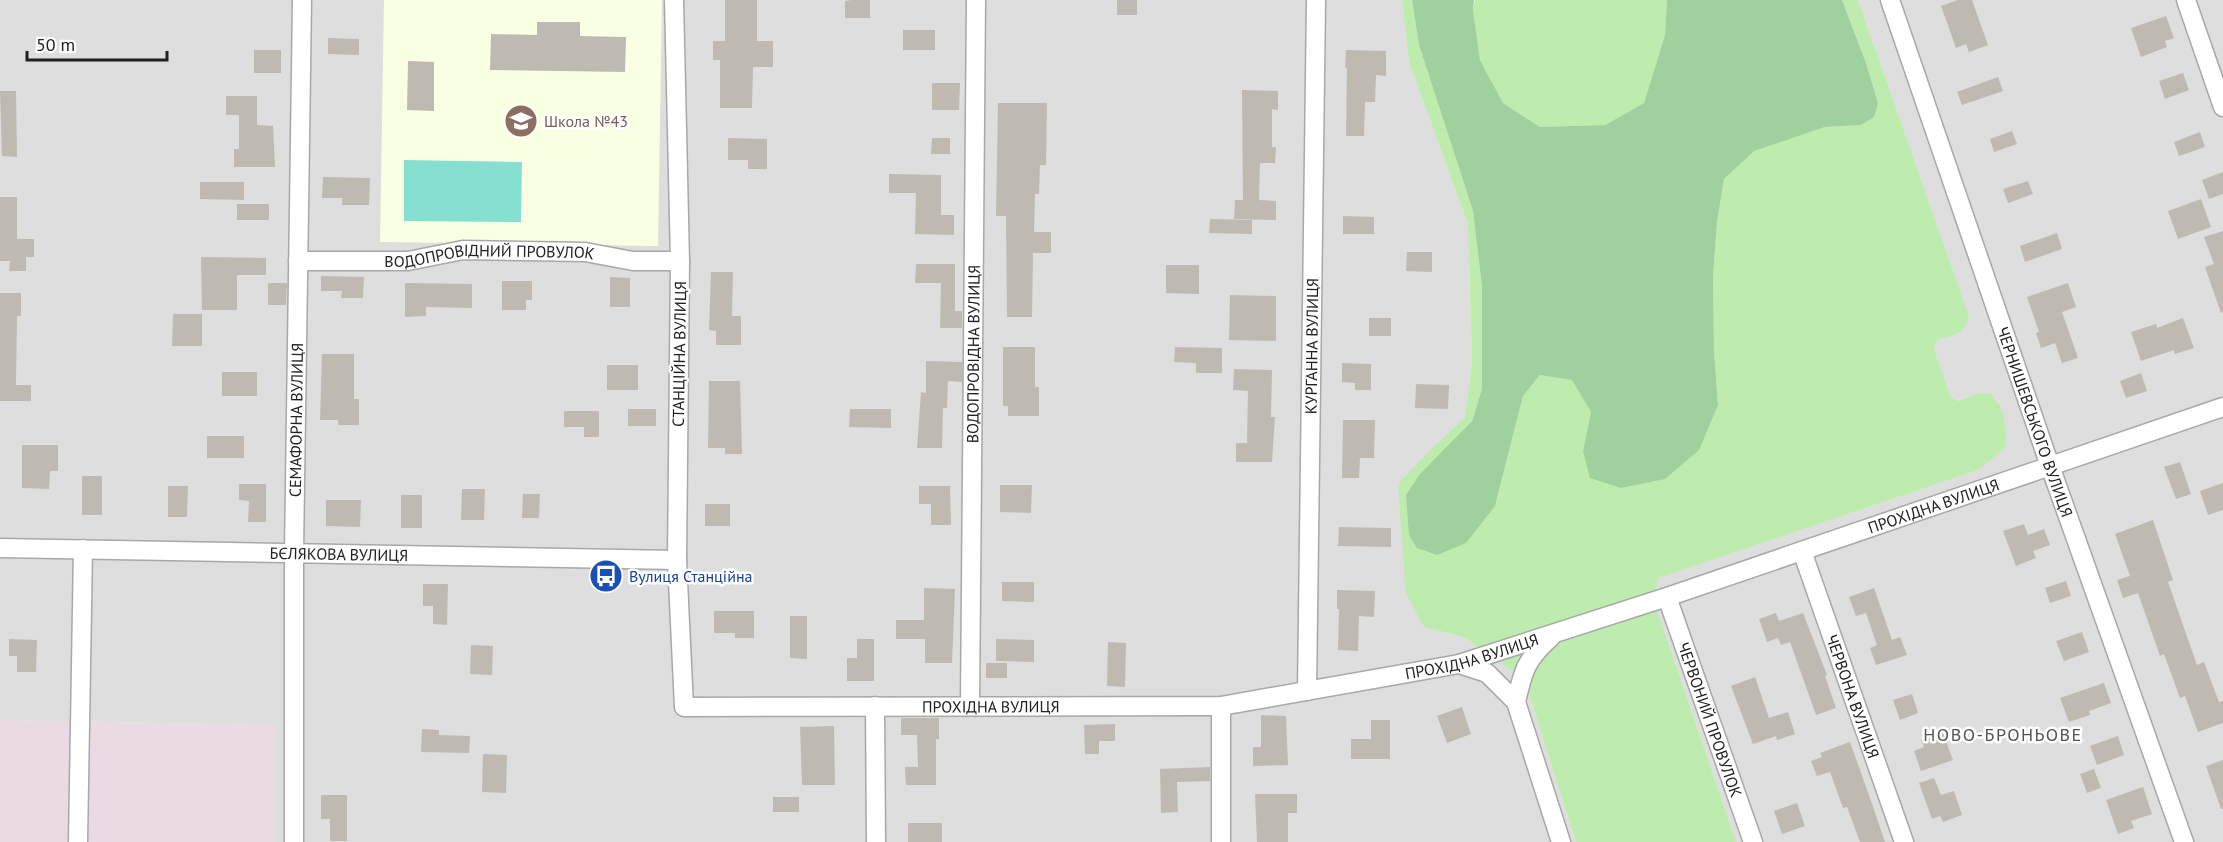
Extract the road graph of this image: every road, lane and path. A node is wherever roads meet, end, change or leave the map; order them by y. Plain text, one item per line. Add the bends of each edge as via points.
1 (302, 0) edge
2 (674, 0) edge
3 (976, 0) edge
4 (1316, 0) edge
5 (1890, 0) edge
6 (2186, 0) edge
7 (2223, 107) edge
8 (298, 261) junction
9 (680, 261) junction
10 (2223, 407) edge
11 (2050, 466) junction
12 (0, 548) edge
13 (83, 549) junction
14 (1802, 551) junction
15 (294, 553) junction
16 (677, 560) junction
17 (1667, 597) junction
18 (1555, 634) junction
19 (1459, 664) junction
20 (1306, 691) junction
21 (1516, 702) junction
22 (875, 706) junction
23 (970, 706) junction
24 (1221, 706) junction
25 (684, 707) joint
26 (78, 842) edge
27 (294, 842) edge
28 (876, 842) edge
29 (1221, 842) edge
30 (1561, 842) edge
31 (1753, 842) edge
32 (1904, 842) edge
33 (2184, 842) edge

1 - 8 street, СЕМАФОРНА ВУЛИЦЯ
2 - 9 street, СТАНЦІЙНА ВУЛИЦЯ
3 - 23 street, ВОДОПРОВІДНА ВУЛИЦЯ
4 - 20 street, КУРГАННА ВУЛИЦЯ
5 - 11 street, ЧЕРНИШЕВСЬКОГО ВУЛИЦЯ
6 - 7 street
8 - 9 street, ВОДОПРОВІДНИЙ ПРОВУЛОК via 408,261 463,250 585,252 633,261
8 - 15 street, СЕМАФОРНА ВУЛИЦЯ
9 - 16 street, СТАНЦІЙНА ВУЛИЦЯ
10 - 11 street, ПРОХІДНА ВУЛИЦЯ
11 - 14 street, ПРОХІДНА ВУЛИЦЯ
11 - 33 street, ЧЕРНИШЕВСЬКОГО ВУЛИЦЯ
12 - 13 street, БЄЛЯКОВА ВУЛИЦЯ
13 - 15 street, БЄЛЯКОВА ВУЛИЦЯ
13 - 26 street
14 - 17 street, ПРОХІДНА ВУЛИЦЯ
14 - 32 street, ЧЕРВОНА ВУЛИЦЯ
15 - 16 street, БЄЛЯКОВА ВУЛИЦЯ
15 - 27 street, СЕМАФОРНА ВУЛИЦЯ
16 - 25 street, СТАНЦІЙНА ВУЛИЦЯ
17 - 18 street, ПРОХІДНА ВУЛИЦЯ
17 - 31 street, ЧЕРВОНИЙ ПРОВУЛОК
18 - 19 street, ПРОХІДНА ВУЛИЦЯ
18 - 21 street via 1535,651 1523,672
19 - 20 street, ПРОХІДНА ВУЛИЦЯ
19 - 21 street via 1487,673
20 - 24 street, ПРОХІДНА ВУЛИЦЯ
21 - 30 street
22 - 23 street, ПРОХІДНА ВУЛИЦЯ
22 - 25 street, ПРОХІДНА ВУЛИЦЯ
22 - 28 street
23 - 24 street, ПРОХІДНА ВУЛИЦЯ
24 - 29 street

